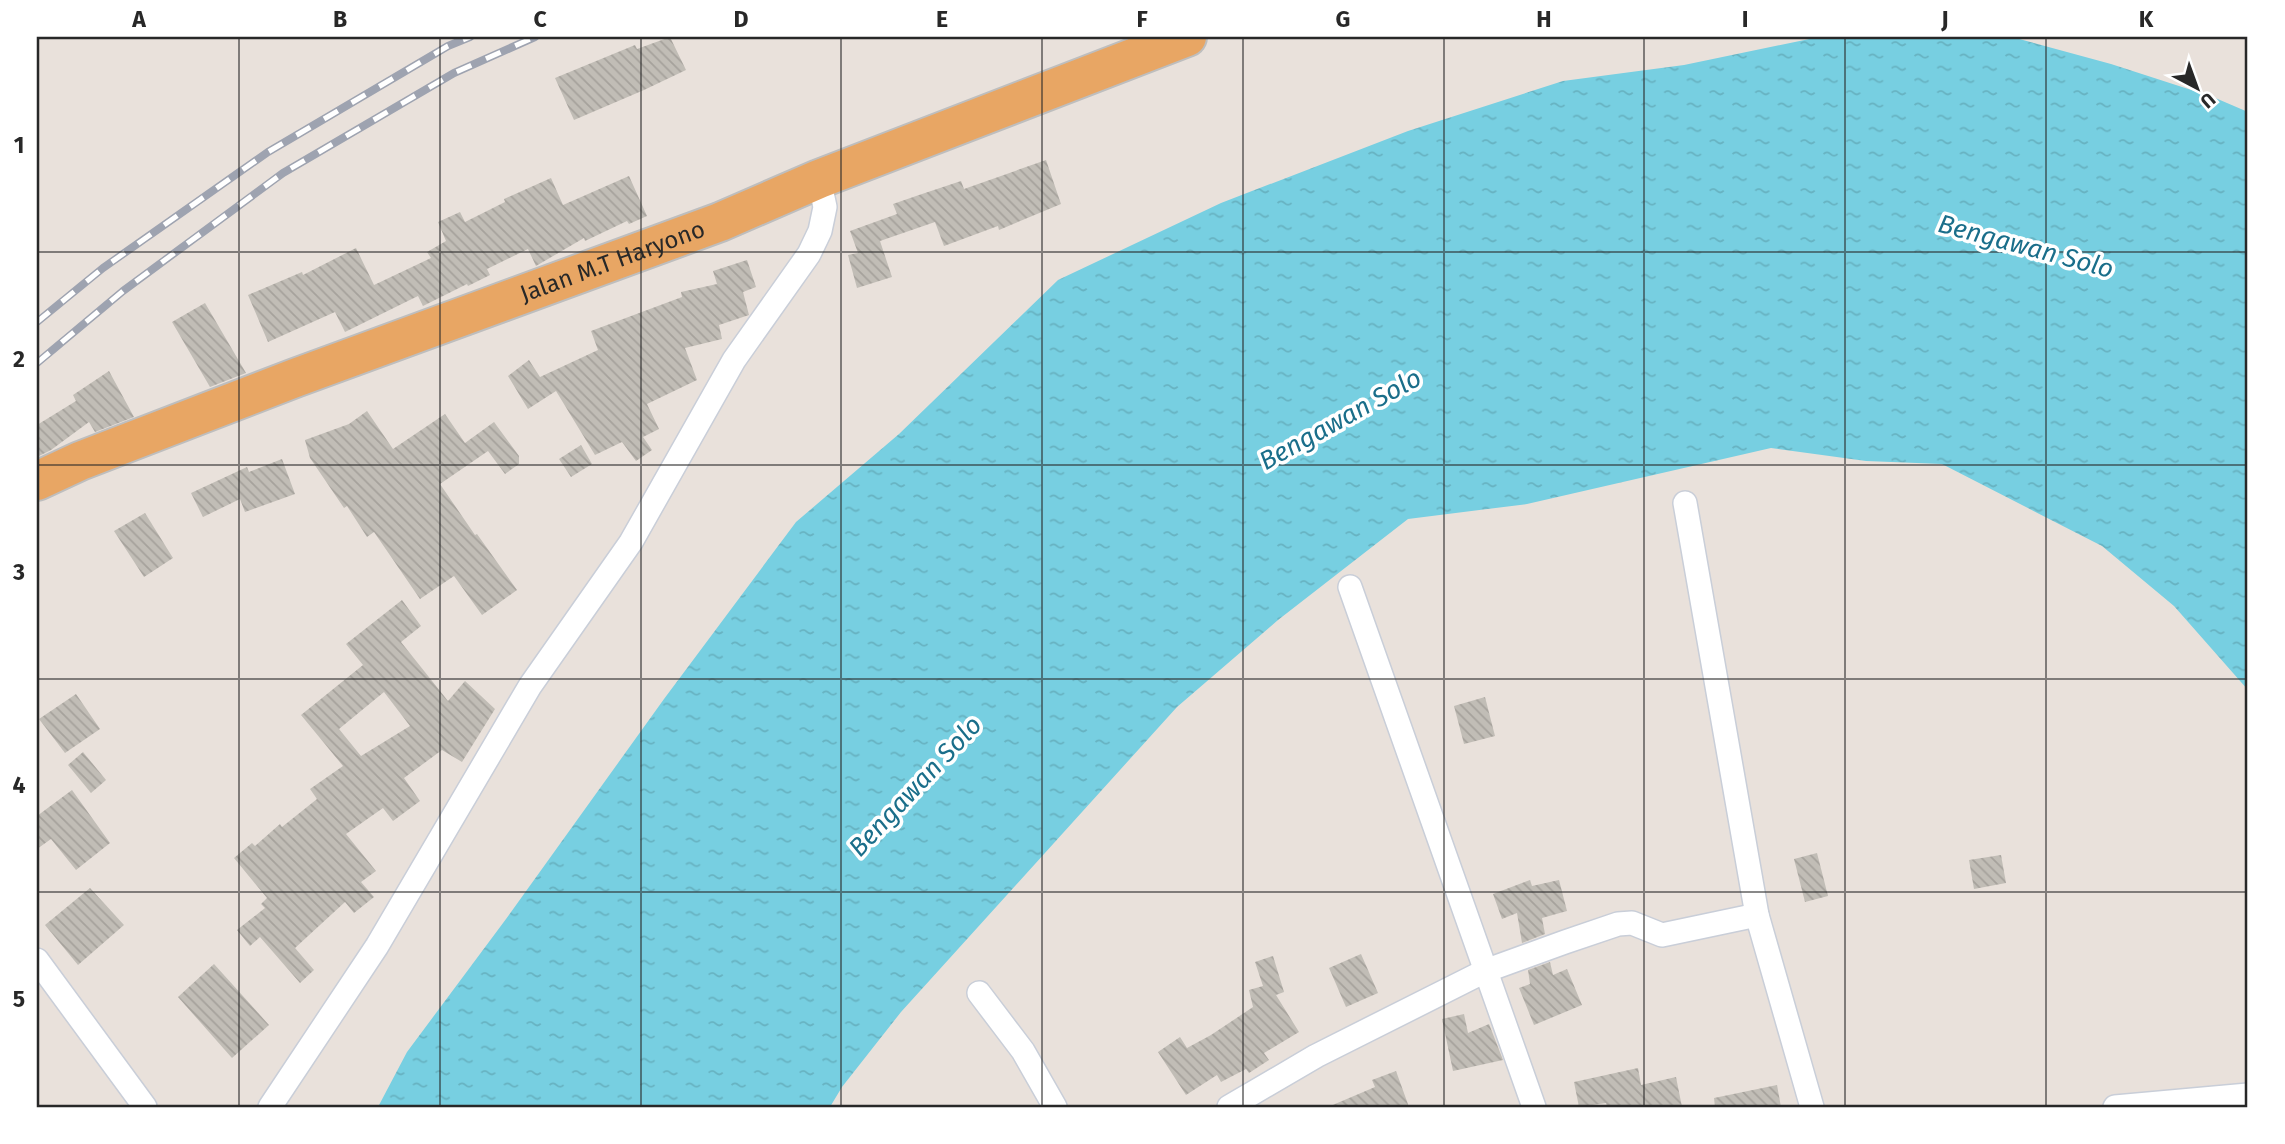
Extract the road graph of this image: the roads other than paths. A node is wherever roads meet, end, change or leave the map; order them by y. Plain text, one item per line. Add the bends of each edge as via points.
1 (1187, 37) edge
2 (819, 179) junction
3 (37, 481) edge
4 (1685, 503) dead end
5 (1350, 587) dead end
6 (1757, 915) junction
7 (37, 960) edge
8 (1485, 971) junction
9 (979, 993) dead end
10 (2248, 1095) edge
11 (145, 1107) edge
12 (270, 1107) edge
13 (1055, 1107) edge
14 (1229, 1107) edge
15 (1534, 1107) edge
16 (1812, 1107) edge
17 (2115, 1107) edge

1 - 2 highway, Jalan M.T Haryono
2 - 3 highway, Jalan M.T Haryono via 720,222 295,378
2 - 12 street via 825,207 809,254 734,360 631,542 530,686 377,946
4 - 6 street
5 - 8 street
6 - 8 street via 1662,935 1632,923 1618,924
6 - 16 street
7 - 11 street
8 - 14 street via 1316,1056
8 - 15 street
9 - 13 street via 1023,1051
10 - 17 street

